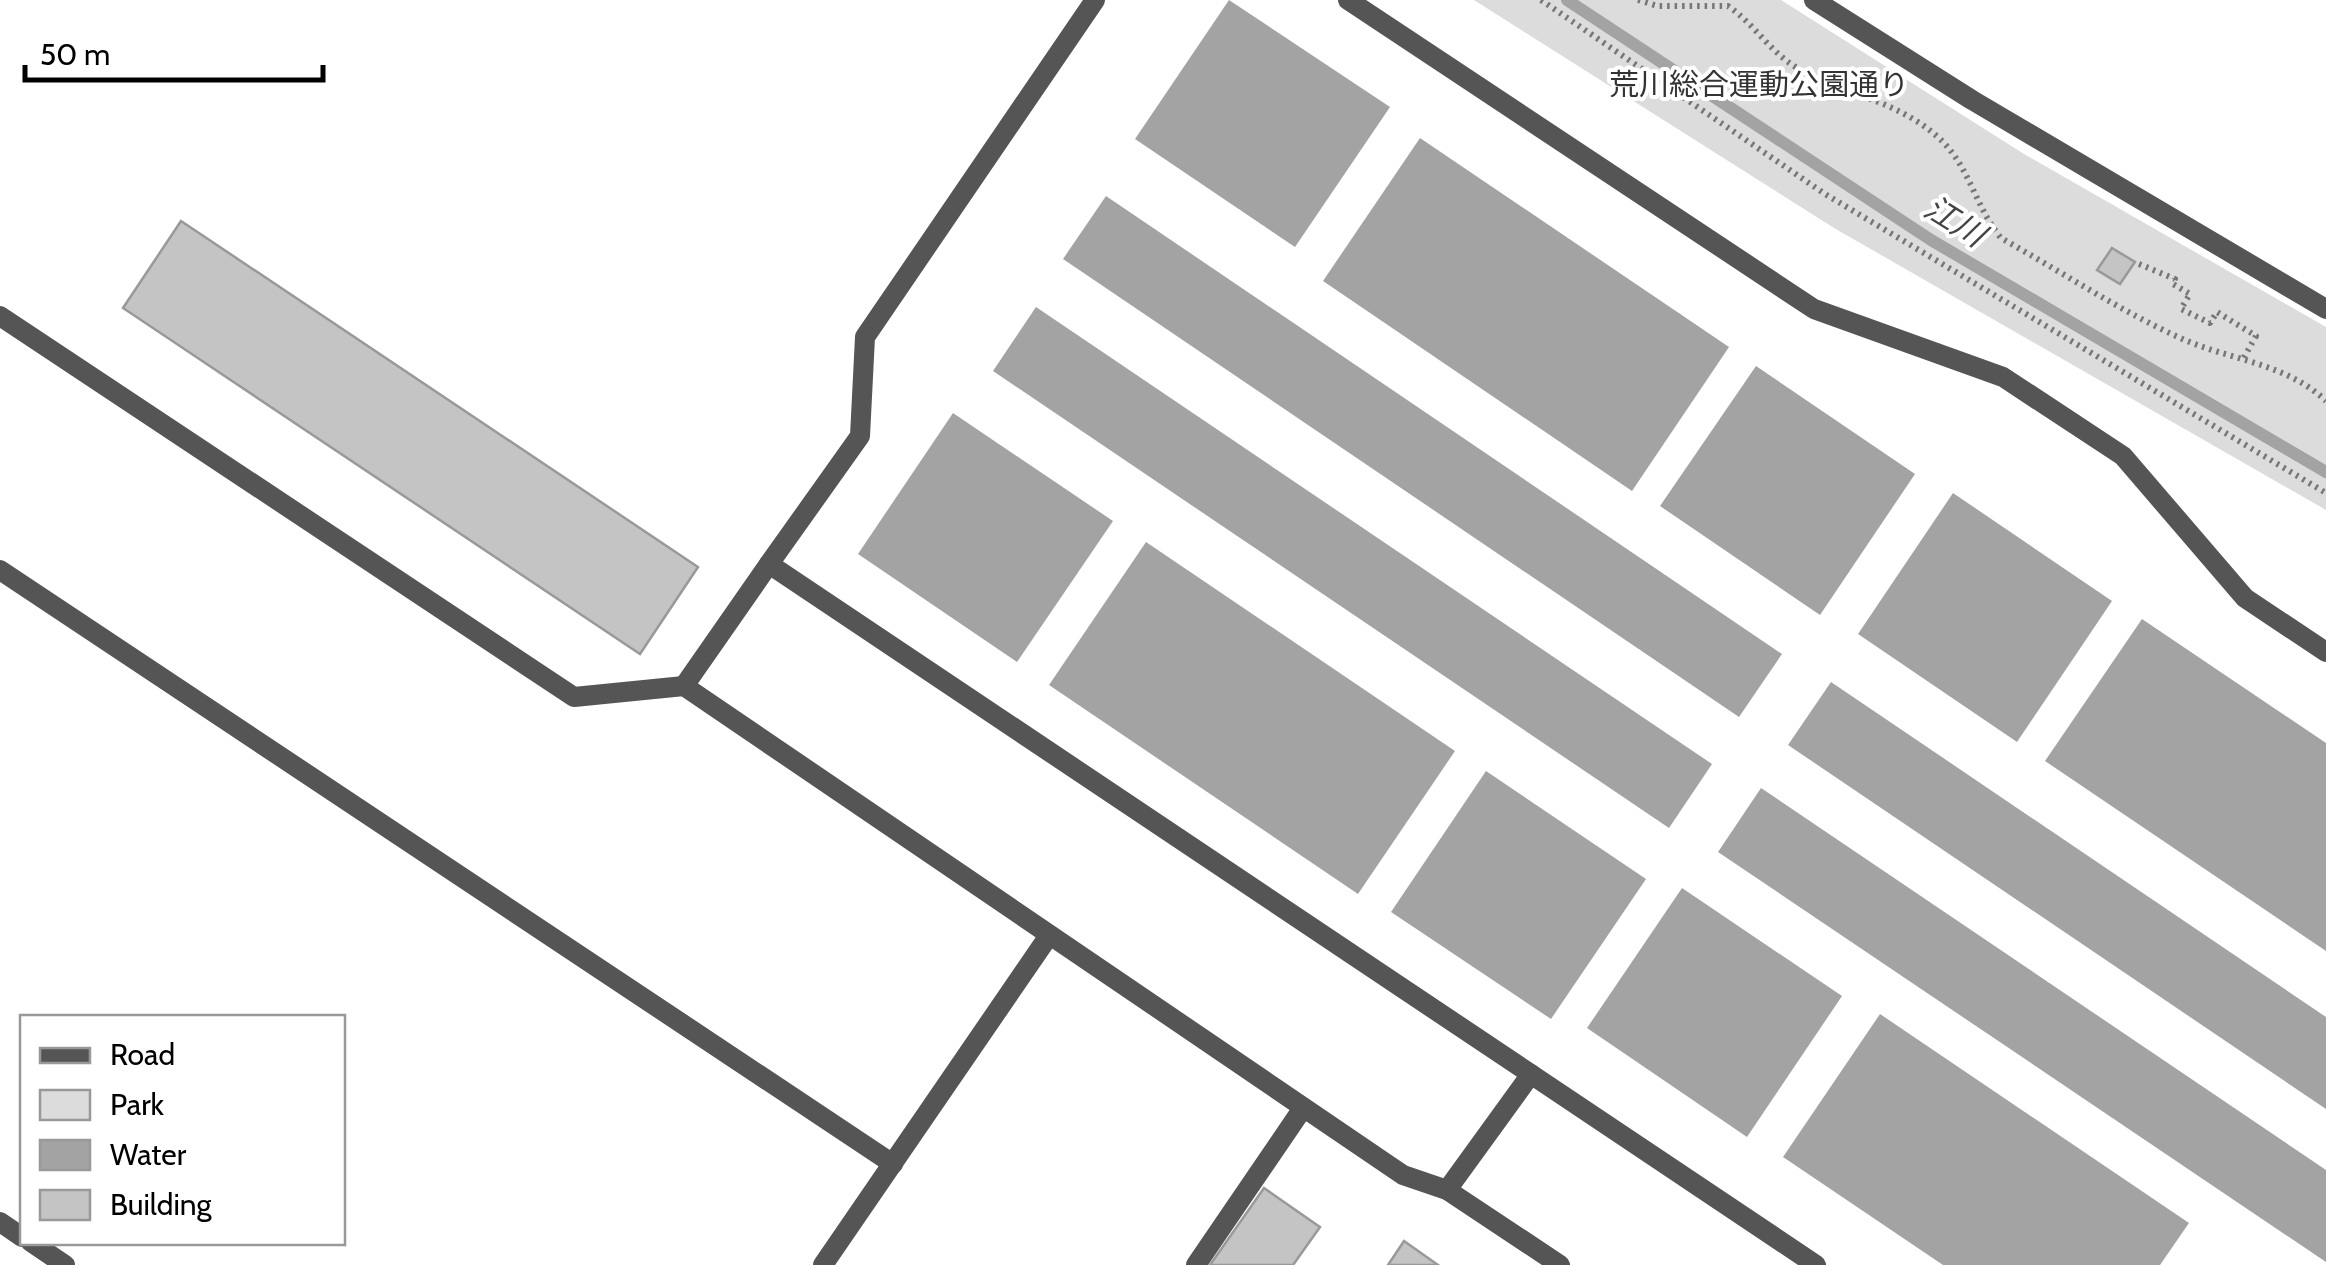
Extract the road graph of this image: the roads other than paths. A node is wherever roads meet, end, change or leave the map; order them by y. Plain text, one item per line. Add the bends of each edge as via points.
1 (1095, 0) edge
2 (1348, 0) edge
3 (1814, 0) edge
4 (2326, 309) edge
5 (0, 316) edge
6 (768, 564) junction
7 (0, 570) edge
8 (2326, 652) edge
9 (684, 686) junction
10 (1048, 937) junction
11 (1531, 1074) junction
12 (1303, 1108) junction
13 (893, 1164) junction
14 (1447, 1190) junction
15 (35, 1245) edge
16 (65, 1265) edge
17 (824, 1265) edge
18 (1196, 1265) edge
19 (1560, 1265) edge
20 (1816, 1265) edge

1 - 6 street via 865,338 860,436
2 - 8 street via 1814,309 2003,377 2123,456 2245,598
3 - 4 street
5 - 9 street via 574,696
6 - 9 street
6 - 11 street
7 - 13 street
9 - 10 street
10 - 12 street
10 - 13 street
11 - 14 street
11 - 20 street
12 - 14 street via 1403,1175
12 - 18 street
13 - 17 street
14 - 19 street
15 - 16 street

